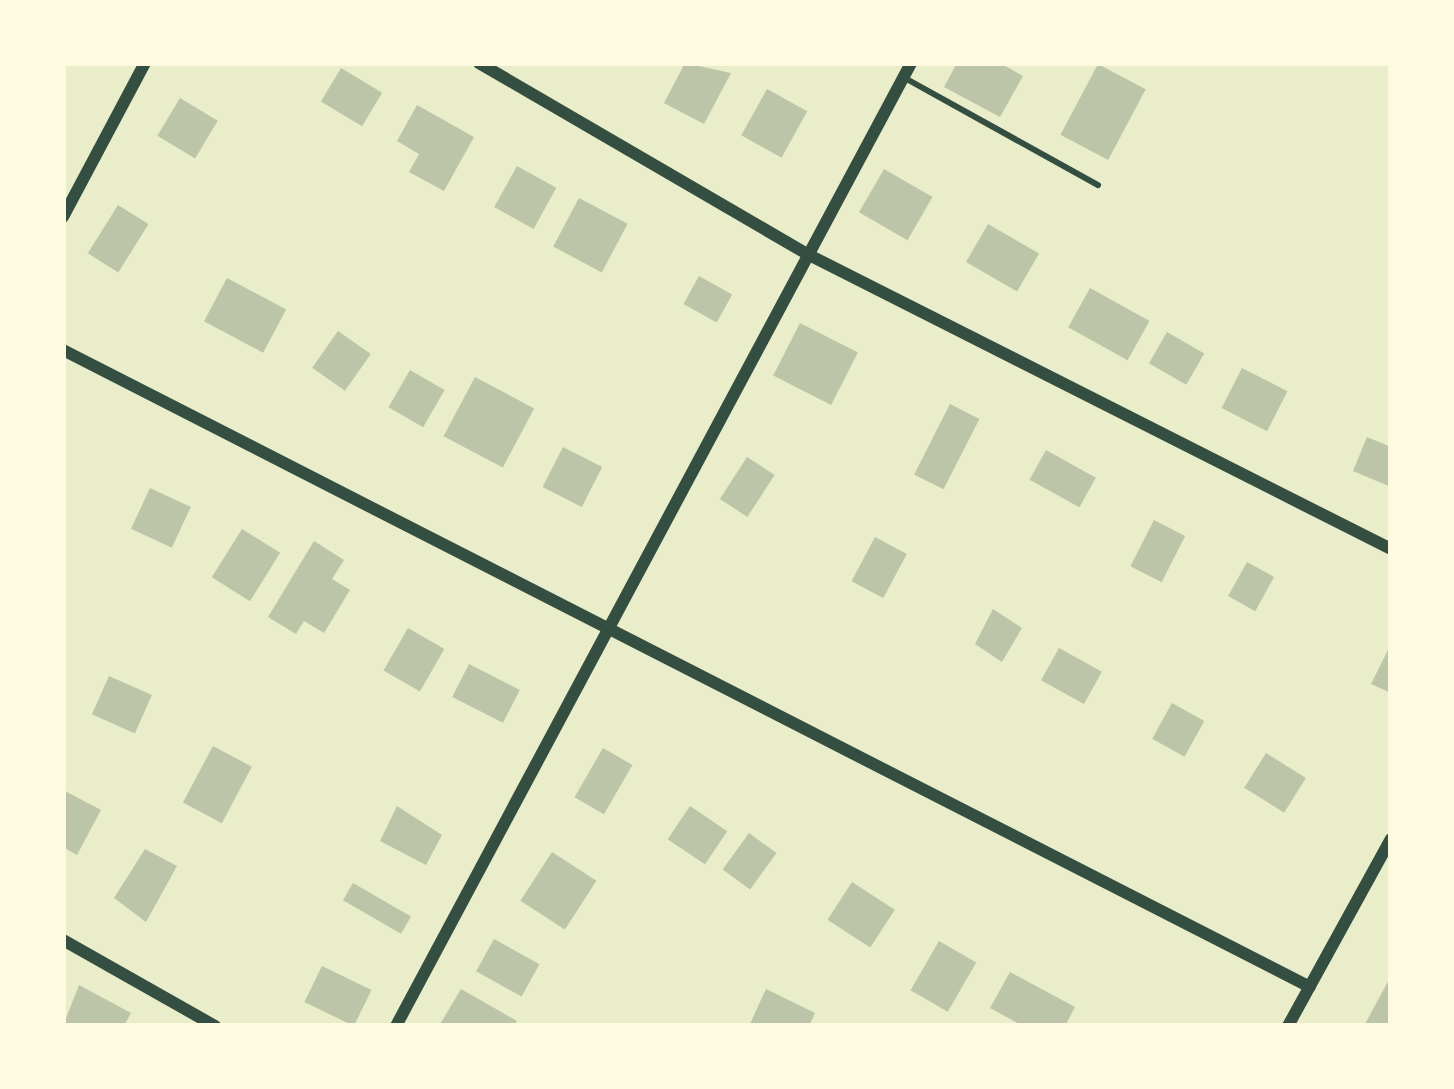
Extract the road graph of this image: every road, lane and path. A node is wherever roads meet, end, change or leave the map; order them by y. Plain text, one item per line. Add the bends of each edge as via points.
1 (146, 63) edge
2 (479, 63) edge
3 (910, 63) edge
4 (903, 77) junction
5 (1098, 184) dead end
6 (63, 217) edge
7 (805, 254) junction
8 (63, 350) edge
9 (1391, 550) edge
10 (607, 623) junction
11 (1391, 839) edge
12 (63, 940) edge
13 (1310, 987) junction
14 (215, 1026) edge
15 (396, 1026) edge
16 (1288, 1026) edge

1 - 6 street
2 - 7 street
3 - 4 street
4 - 5 lane
4 - 7 street
7 - 9 street
7 - 10 street
8 - 10 street
10 - 13 street
10 - 15 street
11 - 13 street
12 - 14 street
13 - 16 street

